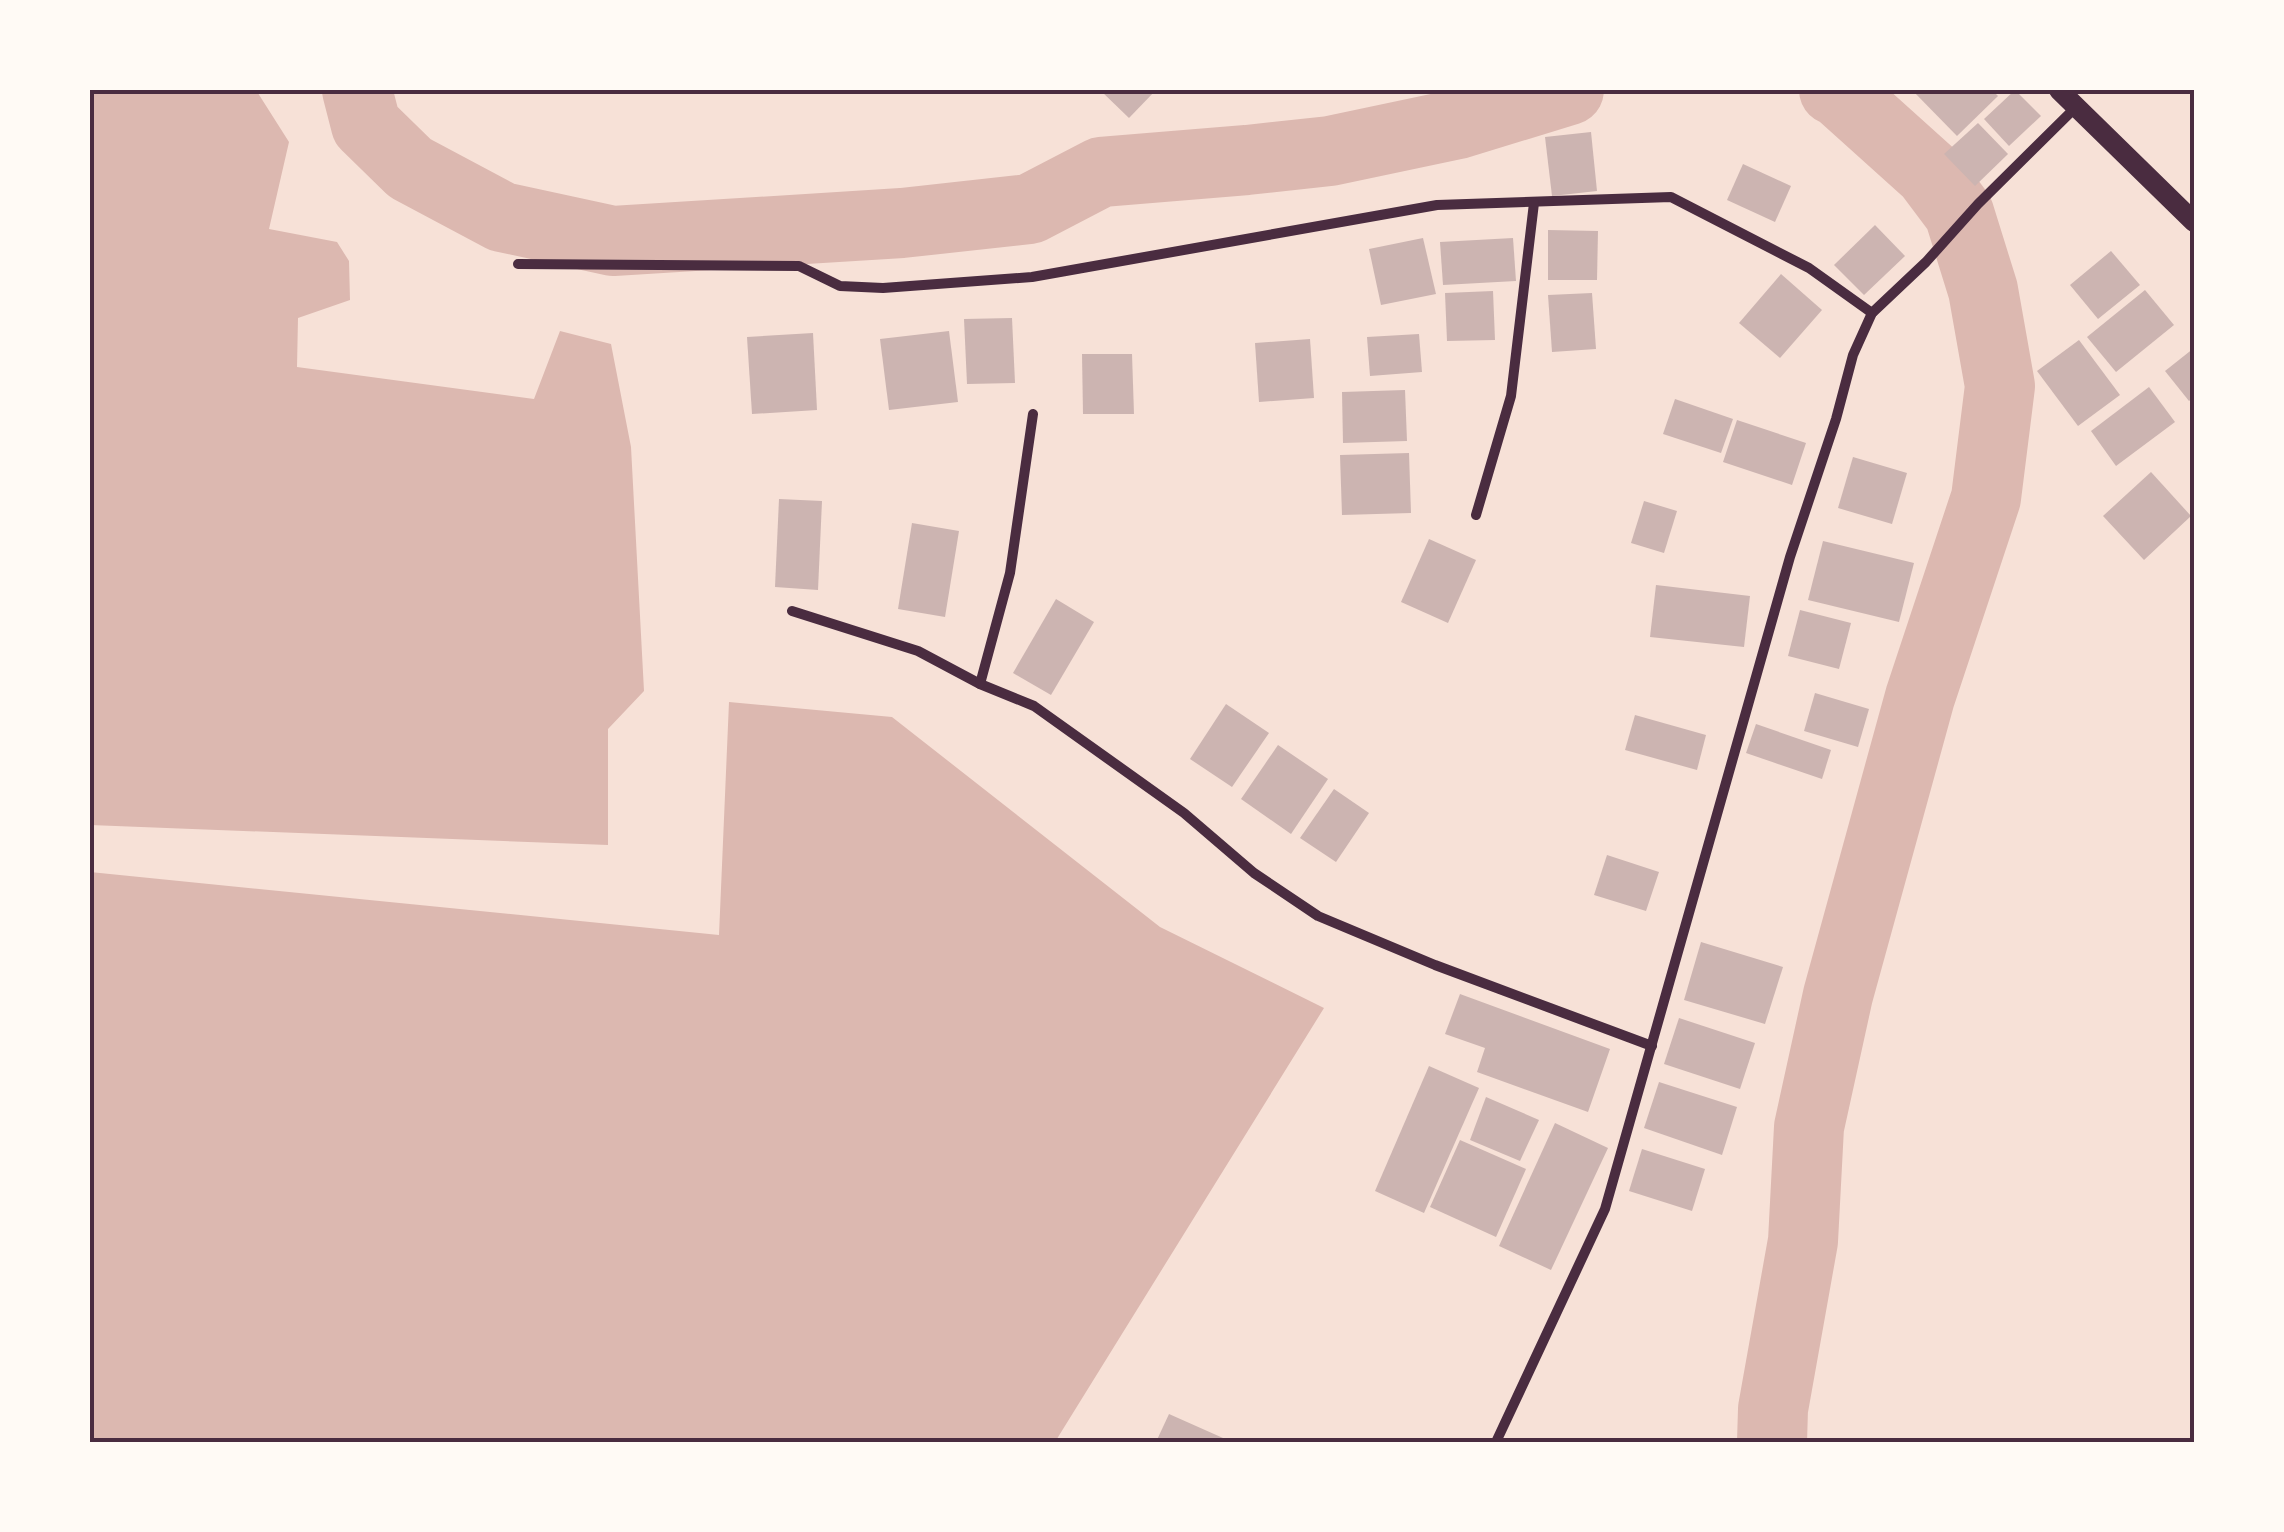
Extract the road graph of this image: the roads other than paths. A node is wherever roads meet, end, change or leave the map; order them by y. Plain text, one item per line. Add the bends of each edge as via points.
1 (2059, 90) edge
2 (2076, 107) junction
3 (1534, 203) junction
4 (2194, 222) edge
5 (518, 264) dead end
6 (1872, 313) junction
7 (1033, 414) dead end
8 (1476, 515) dead end
9 (792, 612) dead end
10 (980, 684) junction
11 (1652, 1046) junction
12 (1496, 1442) edge

1 - 2 main road
2 - 4 main road
2 - 6 street
3 - 5 street via 1436,206 1032,277 882,288 840,286 798,266
3 - 6 street via 1670,197 1809,268
3 - 8 street via 1511,396
6 - 11 street via 1790,556
7 - 10 street via 1010,573
9 - 10 street via 918,652
10 - 11 street via 1034,706 1318,916
11 - 12 street via 1605,1208

